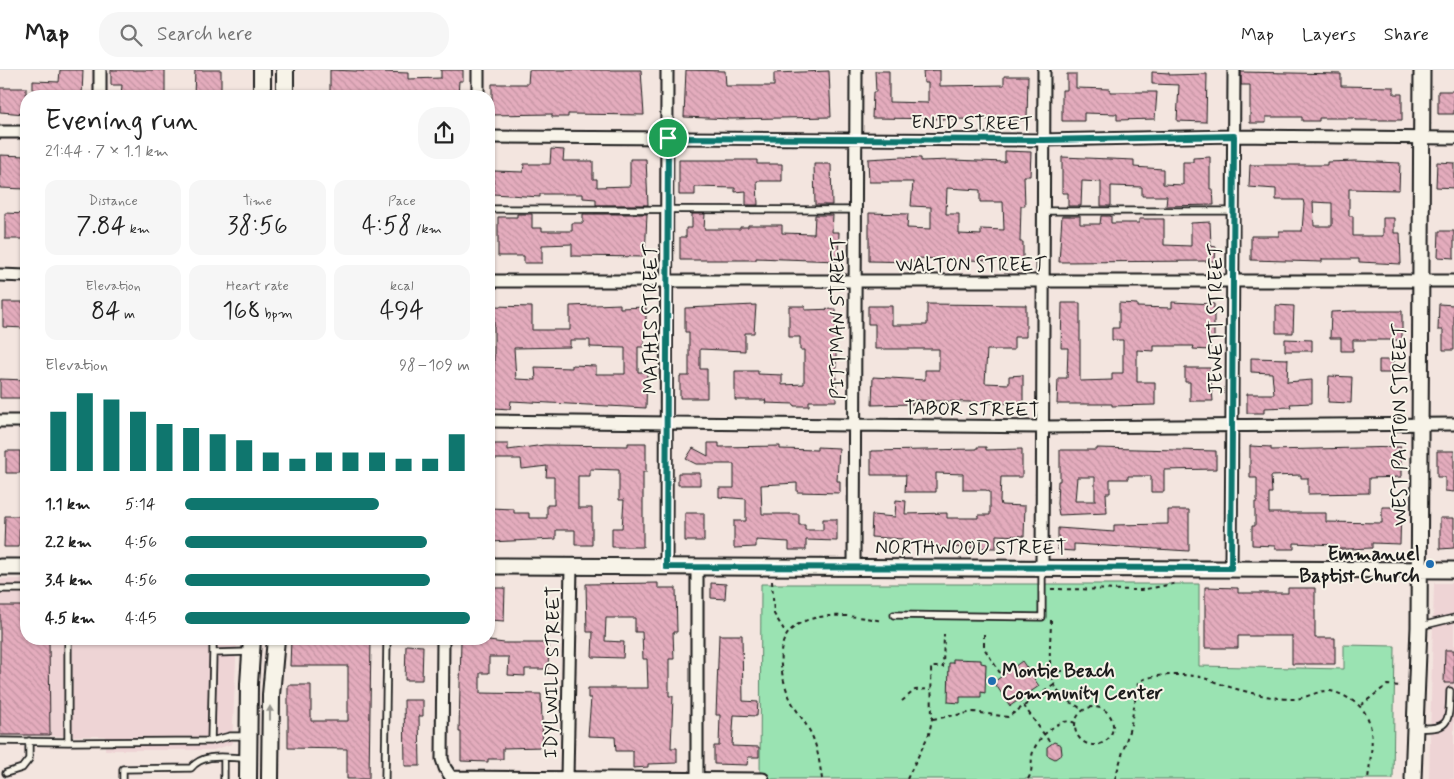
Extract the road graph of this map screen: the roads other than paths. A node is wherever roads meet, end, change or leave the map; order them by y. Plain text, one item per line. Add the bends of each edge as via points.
1 (100, 70) edge
2 (262, 70) edge
3 (285, 70) edge
4 (478, 70) edge
5 (667, 70) edge
6 (856, 70) edge
7 (1044, 70) edge
8 (1234, 70) edge
9 (1422, 70) edge
10 (100, 90) edge
11 (262, 90) edge
12 (285, 90) edge
13 (478, 90) edge
14 (0, 132) edge
15 (20, 132) edge
16 (1234, 136) junction
17 (495, 137) edge
18 (1421, 137) junction
19 (668, 138) junction
20 (856, 138) junction
21 (1454, 138) edge
22 (1044, 140) junction
23 (495, 209) edge
24 (667, 210) junction
25 (855, 210) junction
26 (1044, 211) junction
27 (1234, 211) junction
28 (0, 275) edge
29 (20, 276) edge
30 (1419, 280) junction
31 (495, 281) edge
32 (667, 281) junction
33 (1044, 281) junction
34 (1233, 281) junction
35 (1454, 281) edge
36 (855, 282) junction
37 (0, 421) edge
38 (20, 421) edge
39 (495, 421) edge
40 (855, 424) junction
41 (1232, 424) junction
42 (1420, 424) junction
43 (1454, 424) edge
44 (667, 425) junction
45 (1043, 427) junction
46 (495, 566) edge
47 (570, 566) junction
48 (0, 567) edge
49 (20, 567) edge
50 (666, 567) junction
51 (854, 567) junction
52 (697, 568) junction
53 (1042, 568) junction
54 (1231, 568) junction
55 (1419, 570) junction
56 (1454, 570) edge
57 (0, 589) edge
58 (20, 589) edge
59 (894, 615) dead end
60 (1454, 618) edge
61 (1419, 627) junction
62 (68, 645) edge
63 (213, 645) edge
64 (251, 645) edge
65 (275, 645) edge
66 (387, 645) edge
67 (443, 645) edge
68 (213, 653) junction
69 (1450, 691) dead end
70 (1415, 728) junction
71 (248, 736) junction
72 (270, 736) junction
73 (0, 741) edge
74 (211, 741) junction
75 (29, 742) junction
76 (68, 742) junction
77 (224, 758) junction
78 (248, 758) junction
79 (6, 773) dead end
80 (567, 778) edge
81 (123, 779) edge
82 (224, 779) edge
83 (248, 779) edge
84 (270, 779) edge
85 (385, 779) edge
86 (510, 779) edge
87 (697, 779) edge
88 (763, 779) edge
89 (1413, 779) edge

1 - 10 street
2 - 11 main road
3 - 12 main road
4 - 13 street
5 - 19 street, MATHIS STREET
6 - 20 street, PITTMAN STREET
7 - 22 street
8 - 16 street, JEWETT STREET
9 - 18 street, WEST PATTON STREET
14 - 15 street
16 - 18 street, ENID STREET
16 - 22 street, ENID STREET
16 - 27 street, JEWETT STREET
17 - 19 street, ENID STREET
18 - 21 street, ENID STREET
18 - 30 street, WEST PATTON STREET
19 - 20 street, ENID STREET
19 - 24 street, MATHIS STREET
20 - 22 street, ENID STREET
20 - 25 street, PITTMAN STREET
22 - 26 street
23 - 24 lane
24 - 25 lane
24 - 32 street, MATHIS STREET
25 - 36 street, PITTMAN STREET
26 - 27 lane
26 - 33 street
27 - 34 street, JEWETT STREET
28 - 29 street
30 - 34 street, WALTON STREET
30 - 35 street, WALTON STREET
30 - 42 street, WEST PATTON STREET
31 - 32 street, WALTON STREET
32 - 36 street, WALTON STREET
32 - 44 street, MATHIS STREET
33 - 34 street, WALTON STREET
33 - 36 street, WALTON STREET
33 - 45 street
34 - 41 street, JEWETT STREET
36 - 40 street, PITTMAN STREET
37 - 38 street
39 - 44 street, TABOR STREET
40 - 44 street, TABOR STREET
40 - 45 street, TABOR STREET
40 - 51 street, PITTMAN STREET
41 - 42 street, TABOR STREET
41 - 45 street, TABOR STREET
41 - 54 street, JEWETT STREET
42 - 43 street, TABOR STREET
42 - 55 street, WEST PATTON STREET
44 - 50 street, MATHIS STREET
45 - 53 street
46 - 47 street, NORTHWOOD STREET
47 - 50 street, NORTHWOOD STREET
47 - 80 street, IDYLWILD STREET
48 - 49 street
50 - 52 street, NORTHWOOD STREET
51 - 52 street, NORTHWOOD STREET
51 - 53 street, NORTHWOOD STREET
52 - 87 street
53 - 54 street, NORTHWOOD STREET
53 - 59 lane via 1042,616
54 - 55 street, NORTHWOOD STREET
55 - 56 street, NORTHWOOD STREET
55 - 61 street, WEST PATTON STREET
57 - 58 lane
60 - 61 lane
61 - 70 street, WEST PATTON STREET
62 - 76 lane
63 - 68 lane
64 - 68 lane
64 - 71 main road
72 -> 65 main road
66 - 85 lane
67 - 86 street via 444,768 451,777
68 - 74 lane
69 - 70 lane via 1449,716 1443,725 1436,729
70 - 89 street, WEST PATTON STREET
71 - 72 main road
71 - 74 lane
71 - 78 main road
72 - 84 main road
73 - 75 lane
74 - 76 lane
75 - 76 lane
75 - 79 lane via 29,759 22,768
77 - 78 lane
77 - 81 lane via 206,757 191,768 123,769
77 - 82 lane
78 - 83 main road
80 - 86 street
80 - 87 street
87 - 88 street

